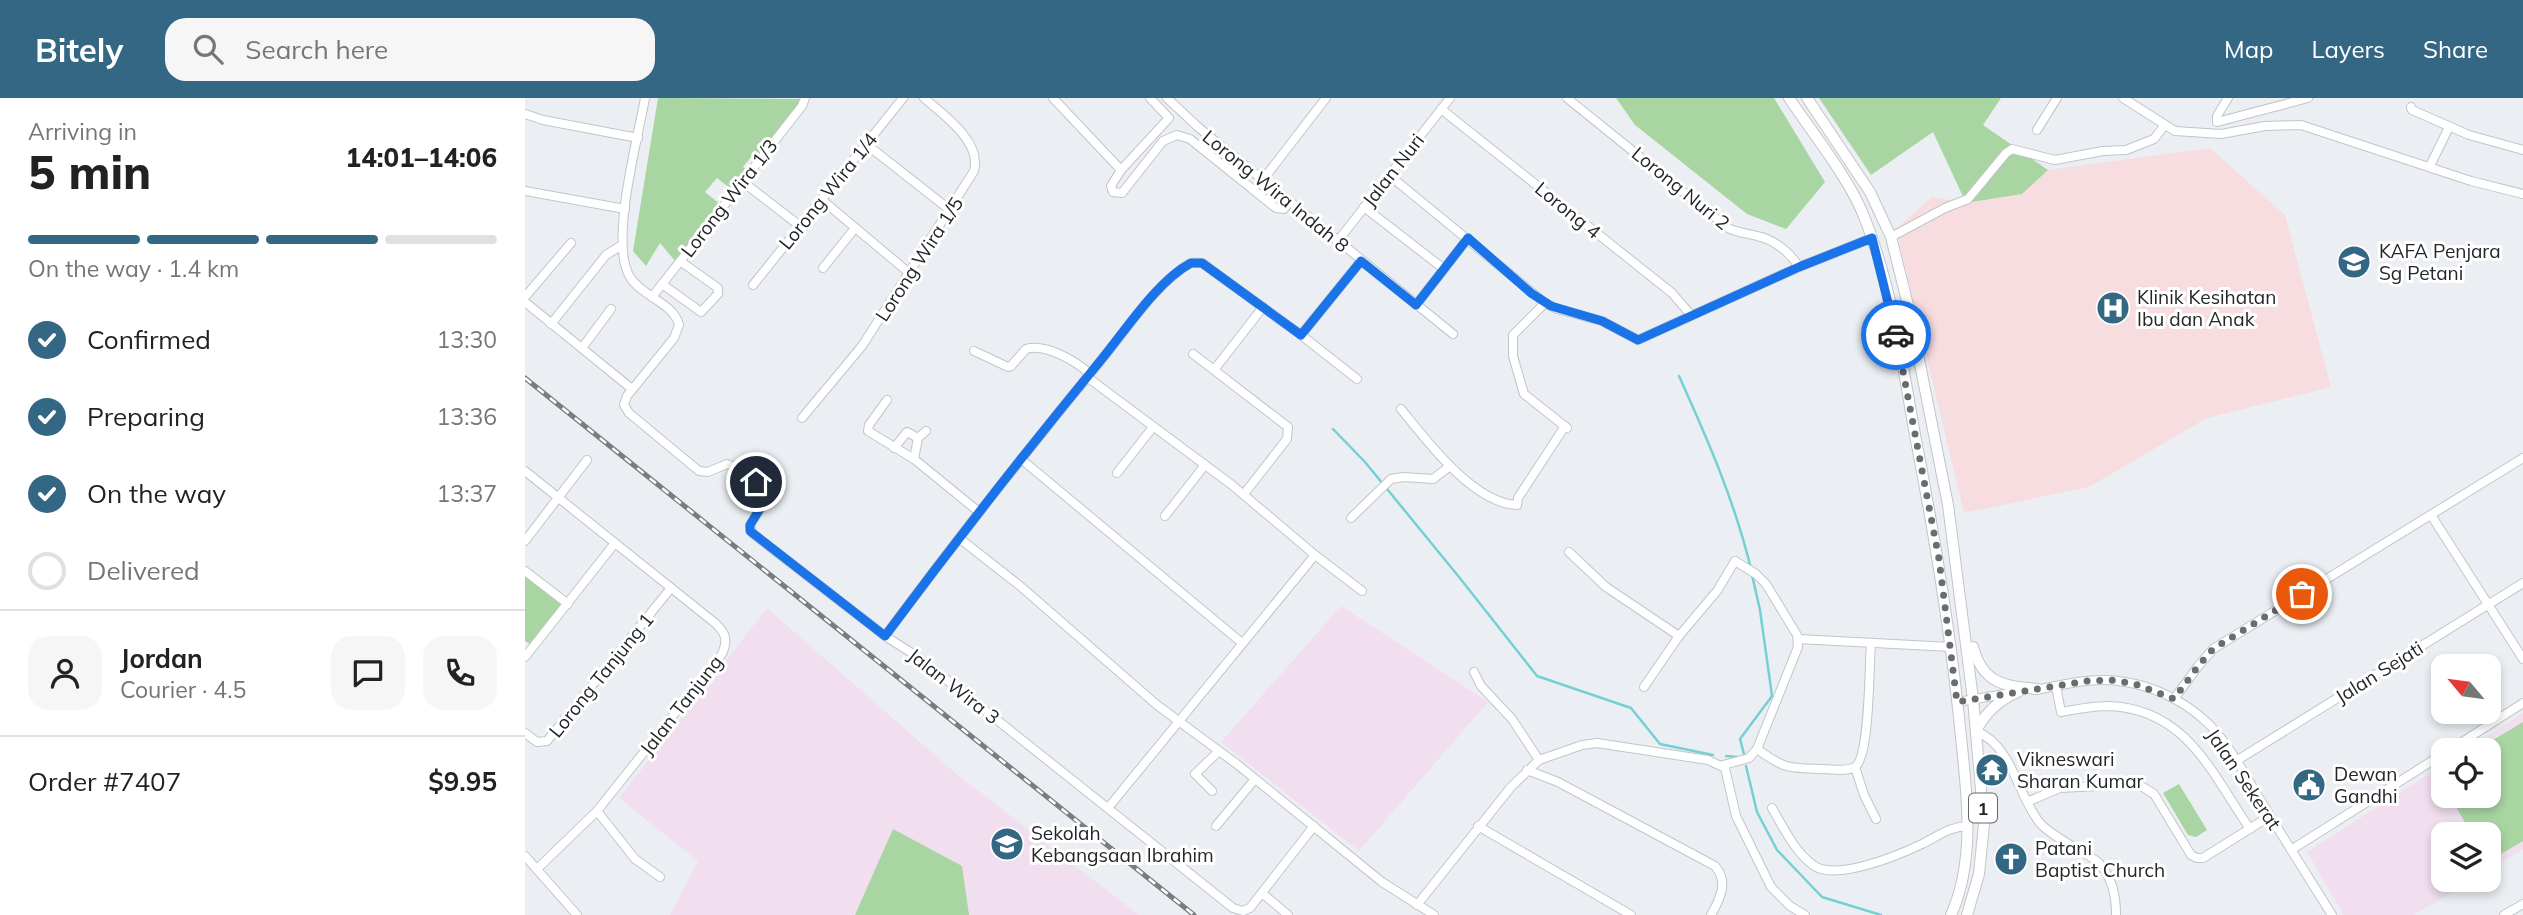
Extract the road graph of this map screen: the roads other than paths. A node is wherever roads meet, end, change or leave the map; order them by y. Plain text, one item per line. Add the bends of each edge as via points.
1 (645, 98) edge
2 (806, 98) edge
3 (902, 98) edge
4 (924, 98) edge
5 (1053, 98) edge
6 (1150, 98) edge
7 (1167, 98) edge
8 (1181, 98) edge
9 (1326, 98) edge
10 (1450, 98) edge
11 (1567, 98) edge
12 (1789, 98) edge
13 (1807, 98) edge
14 (2057, 98) edge
15 (2123, 98) edge
16 (2228, 98) edge
17 (2308, 98) edge
18 (1176, 107) junction
19 (2411, 107) dead end
20 (1441, 109) junction
21 (525, 114) edge
22 (1168, 118) junction
23 (2164, 126) junction
24 (2449, 127) junction
25 (2037, 130) dead end
26 (638, 138) junction
27 (866, 144) junction
28 (2523, 150) edge
29 (2430, 166) junction
30 (1121, 170) junction
31 (1389, 175) junction
32 (743, 181) junction
33 (1262, 181) junction
34 (525, 191) edge
35 (2523, 194) edge
36 (821, 199) junction
37 (1289, 202) junction
38 (1364, 207) junction
39 (625, 209) junction
40 (950, 210) junction
41 (800, 226) junction
42 (855, 228) junction
43 (1891, 237) junction
44 (1468, 238) junction
45 (1872, 238) junction
46 (1337, 242) junction
47 (571, 243) dead end
48 (622, 245) junction
49 (680, 261) junction
50 (1361, 261) junction
51 (1799, 267) junction
52 (823, 268) dead end
53 (1444, 270) junction
54 (908, 272) junction
55 (662, 284) junction
56 (753, 285) dead end
57 (525, 297) edge
58 (652, 297) junction
59 (525, 302) edge
60 (1545, 303) junction
61 (1416, 305) junction
62 (1263, 307) junction
63 (611, 309) dead end
64 (1691, 315) junction
65 (551, 324) junction
66 (1453, 334) dead end
67 (1301, 335) junction
68 (582, 348) junction
69 (974, 351) dead end
70 (1193, 354) dead end
71 (1214, 370) junction
72 (1089, 375) junction
73 (1357, 379) dead end
74 (632, 390) junction
75 (887, 400) dead end
76 (1401, 409) dead end
77 (802, 418) dead end
78 (1153, 427) junction
79 (894, 448) junction
80 (2523, 458) edge
81 (1021, 459) junction
82 (587, 460) dead end
83 (914, 460) junction
84 (1205, 465) junction
85 (1450, 466) junction
86 (525, 471) edge
87 (1117, 472) dead end
88 (1244, 494) junction
89 (559, 498) junction
90 (979, 512) junction
91 (2431, 515) junction
92 (1165, 516) dead end
93 (1351, 518) dead end
94 (959, 538) junction
95 (525, 541) edge
96 (615, 543) junction
97 (1569, 552) dead end
98 (1315, 555) junction
99 (525, 571) edge
100 (2523, 583) edge
101 (671, 588) junction
102 (1362, 591) dead end
103 (568, 604) junction
104 (2487, 605) junction
105 (1963, 614) junction
106 (885, 636) junction
107 (1679, 636) junction
108 (1798, 639) junction
109 (1243, 643) junction
110 (1871, 644) junction
111 (528, 647) edge
112 (1951, 647) junction
113 (525, 657) edge
114 (2523, 659) edge
115 (1474, 672) dead end
116 (2056, 686) junction
117 (1644, 687) dead end
118 (2038, 689) junction
119 (2018, 692) junction
120 (1973, 699) junction
121 (2174, 699) junction
122 (1957, 702) junction
123 (2523, 703) edge
124 (1179, 722) junction
125 (1976, 731) junction
126 (525, 733) edge
127 (2468, 738) edge
128 (1757, 749) junction
129 (1219, 751) junction
130 (1539, 761) junction
131 (2236, 761) junction
132 (2431, 762) edge
133 (1723, 765) junction
134 (1855, 767) junction
135 (1527, 770) junction
136 (1255, 779) junction
137 (1212, 791) dead end
138 (2027, 802) junction
139 (1108, 808) junction
140 (1772, 808) dead end
141 (597, 811) junction
142 (2270, 816) junction
143 (1876, 819) dead end
144 (1216, 826) dead end
145 (1478, 826) junction
146 (1967, 826) junction
147 (1314, 827) junction
148 (2249, 829) junction
149 (2291, 850) junction
150 (525, 856) edge
151 (537, 869) junction
152 (660, 877) dead end
153 (1262, 893) junction
154 (2523, 904) edge
155 (1417, 905) junction
156 (577, 915) edge
157 (1288, 915) edge
158 (1434, 915) edge
159 (1631, 915) edge
160 (1711, 915) edge
161 (1805, 915) edge
162 (1951, 915) edge
163 (1967, 915) edge
164 (2116, 915) edge
165 (2332, 915) edge
166 (2504, 915) edge

1 - 26 street
2 - 32 street, Lorong Wira 1/3
3 - 27 street, Lorong Wira 1/4
4 - 40 street, Lorong Wira 1/5 via 953,123 976,158 974,171
5 - 30 street
6 - 22 street
7 - 18 street, Lorong Wira Indah 8
8 - 18 street
9 - 33 street
10 - 20 street, Jalan Nuri
11 - 51 street, Lorong Nuri 2 via 1728,228 1769,240
12 - 45 main road, 1 via 1859,205
13 - 43 main road, 1 via 1870,192
14 - 25 street
15 - 23 street
16 - 17 street via 2217,122
18 - 22 street
18 - 33 street, Lorong Wira Indah 8
19 - 24 street
20 - 31 street, Jalan Nuri
20 - 64 street, Lorong 4 via 1665,287
21 - 26 street
22 - 30 street
23 - 29 street via 2175,131 2227,134 2296,124
23 - 43 street via 2154,139 2126,150 2055,160 2012,149 1968,199
24 - 28 street
24 - 29 street
26 - 39 street
27 - 36 street, Lorong Wira 1/4
27 - 40 street
29 - 35 street
30 - 37 street via 1111,186 1117,194 1163,141 1177,135 1190,139 1276,208 1284,209
31 - 38 street, Jalan Nuri
31 - 44 street
32 - 41 street
32 - 49 street, Lorong Wira 1/3
33 - 37 street, Lorong Wira Indah 8
34 - 39 street
36 - 41 street, Lorong Wira 1/4
36 - 42 street
37 - 46 street, Lorong Wira Indah 8
38 - 46 street, Jalan Nuri
38 - 53 street
39 - 48 street
40 - 54 street, Lorong Wira 1/5
41 - 56 street, Lorong Wira 1/4
42 - 52 street
42 - 54 street
43 - 105 main road, 1 via 1948,505
44 - 53 street
44 - 60 street
45 - 51 street
45 - 112 main road, 1 via 1893,318 1930,508
46 - 50 street, Lorong Wira Indah 8
47 - 57 street
48 - 58 street via 627,272 634,284
48 - 65 street via 606,255
49 - 55 street, Lorong Wira 1/3
49 - 55 street via 718,288 718,294 701,312
50 - 61 street, Lorong Wira Indah 8
50 - 67 street
51 - 64 street
53 - 61 street
54 - 77 street, Lorong Wira 1/5 via 862,346
55 - 58 street, Lorong Wira 1/3
58 - 74 street via 677,320 677,332
59 - 65 street
60 - 64 street via 1602,321 1638,340
60 - 85 street via 1513,335 1513,356 1524,394 1566,427 1517,505 1500,503
61 - 66 street, Lorong Wira Indah 8
62 - 67 street
62 - 71 street
62 - 72 street via 1202,263 1191,263 1155,295
63 - 68 street
65 - 68 street
67 - 73 street
68 - 74 street
69 - 72 street via 1007,367 1026,349 1034,348 1067,357
70 - 71 street
71 - 88 street via 1288,427 1287,439
72 - 78 street
72 - 81 street
74 - 106 street, Jalan Wira 3 via 625,409 699,471 727,464 756,482 766,499 750,531
75 - 79 street via 867,429
76 - 85 street
78 - 84 street
78 - 87 street
79 - 83 street
79 - 83 street via 907,432 922,435
80 - 91 street
81 - 90 street
81 - 109 street
82 - 89 street
83 - 90 street
84 - 88 street
84 - 92 street
85 - 93 street via 1433,479 1398,477 1383,485
86 - 89 street, Jalan Tanjung
88 - 98 street
89 - 95 street
89 - 96 street, Jalan Tanjung
90 - 94 street
91 - 104 street
91 - 121 street via 2213,649
94 - 106 street
94 - 124 street
96 - 101 street, Jalan Tanjung
96 - 103 street
97 - 107 street via 1598,580
98 - 102 street
98 - 109 street
99 - 103 street
100 - 104 street, Jalan Sejati
101 - 126 street, Lorong Tanjung 1 via 547,741 537,742
101 - 141 street, Jalan Tanjung via 723,631 725,648
103 - 111 street
104 - 114 street
104 - 131 street, Jalan Sejati
105 - 118 main road via 1980,668 1989,677 2015,687
105 - 120 main road, 1
106 - 139 street, Jalan Wira 3 via 918,657
107 - 108 street via 1739,563 1766,584
107 - 117 street
108 - 110 street
108 - 128 street
109 - 124 street
110 - 112 street
110 - 134 street via 1865,743
111 - 113 street
112 - 122 main road, 1
115 - 130 street
116 - 118 street, Jalan Sekerat
116 - 121 street, Jalan Sekerat via 2123,681
116 - 148 street via 2061,712 2124,708 2156,718 2183,734 2204,757
118 - 119 street, Jalan Sekerat
119 - 120 street, Jalan Sekerat
119 - 125 main road via 1996,705
120 - 122 street, Jalan Sekerat
120 - 125 main road, 1
121 - 131 street, Jalan Sekerat via 2208,724
122 - 146 main road, 1
123 - 127 street
124 - 129 street
124 - 139 street
125 - 138 street via 2000,751
125 - 163 main road, 1 via 1983,842
128 - 133 street via 1749,758
128 - 134 street via 1787,768
129 - 136 street
129 - 137 street via 1195,774
130 - 133 street via 1582,745 1606,743
130 - 135 street
131 - 142 street, Jalan Sekerat
132 - 149 street
133 - 161 street via 1736,816 1760,867 1776,893
134 - 143 street
135 - 145 street
135 - 160 street via 1715,866 1723,883
136 - 144 street
136 - 147 street
138 - 148 street via 2060,788 2138,784 2154,794 2197,858
138 - 164 street via 2043,826 2106,870
139 - 153 street, Jalan Wira 3 via 1233,908 1246,911
140 - 146 street via 1795,846 1823,870 1874,863 1945,830
141 - 151 street, Jalan Tanjung
141 - 152 street via 635,859
142 - 148 street
142 - 149 street, Jalan Sekerat
145 - 155 street
145 - 159 street
146 - 162 main road, 1 via 1964,871
147 - 153 street, Jalan Wira 3
147 - 155 street
149 - 165 street, Jalan Sekerat
150 - 151 street
151 - 156 street
153 - 157 street
154 - 166 street
155 - 158 street

